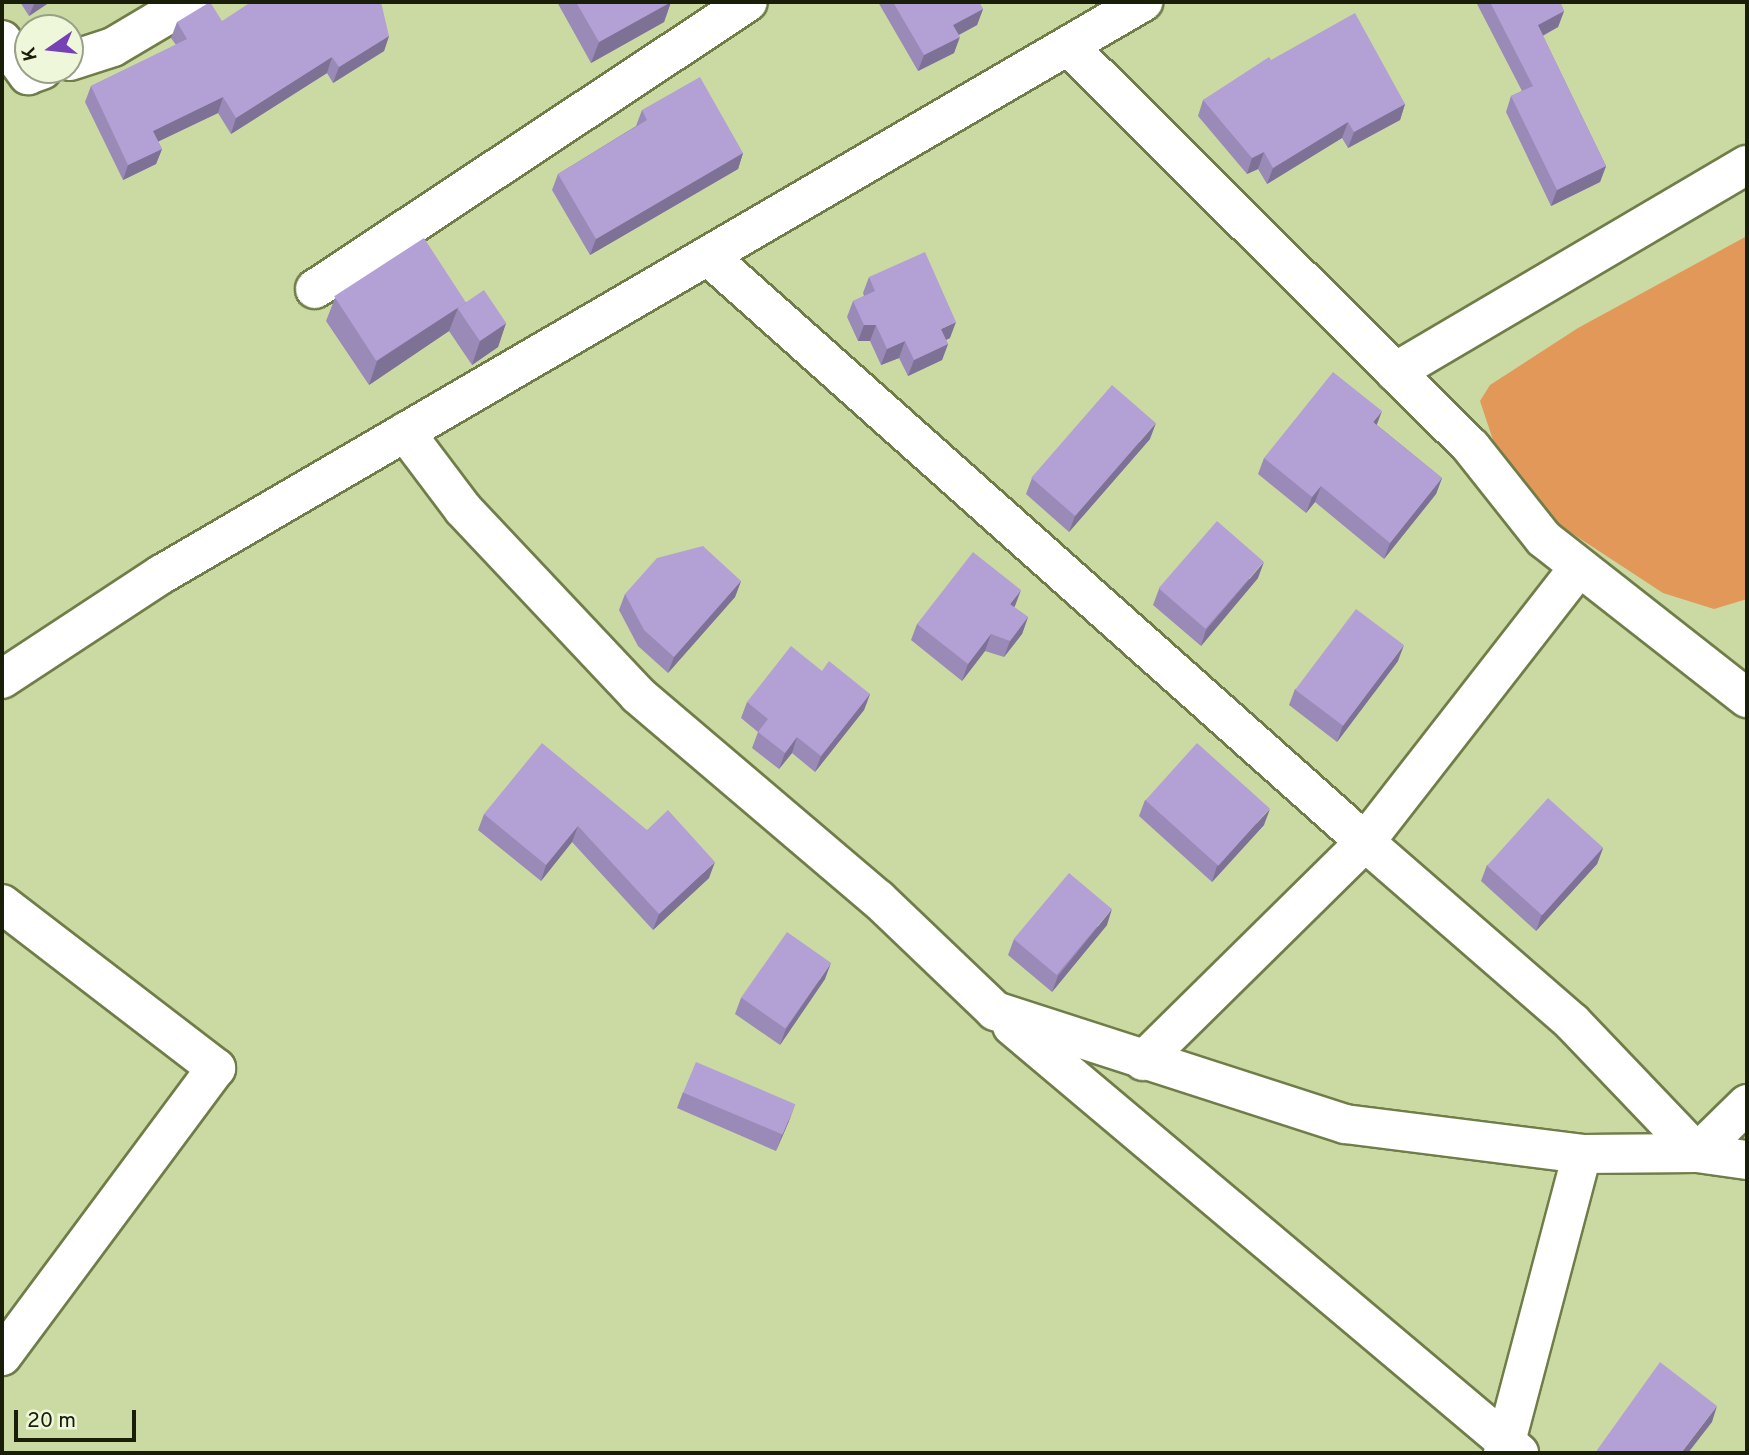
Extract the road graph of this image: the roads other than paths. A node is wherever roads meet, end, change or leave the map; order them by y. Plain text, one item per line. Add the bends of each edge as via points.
1 (189, 2) edge
2 (748, 2) edge
3 (1143, 2) edge
4 (2, 40) edge
5 (1068, 46) junction
6 (14, 56) edge
7 (84, 56) edge
8 (1747, 165) edge
9 (708, 256) junction
10 (315, 289) dead end
11 (1395, 372) junction
12 (405, 432) junction
13 (1580, 567) junction
14 (2, 679) edge
15 (1747, 698) edge
16 (1365, 842) junction
17 (2, 904) edge
18 (995, 1010) junction
19 (1143, 1061) junction
20 (1747, 1104) edge
21 (1698, 1153) junction
22 (1582, 1154) junction
23 (1747, 1160) edge
24 (2, 1356) edge
25 (1509, 1449) edge

1 - 7 street via 113,47
2 - 10 street
3 - 5 street
4 - 6 street
5 - 9 street
5 - 11 street
8 - 11 street
9 - 12 street
9 - 16 street
11 - 13 street via 1471,447 1544,539
12 - 14 street via 162,575
12 - 18 street via 463,509 638,695 878,899
13 - 15 street
13 - 16 street
16 - 19 street
16 - 21 street via 1572,1021
17 - 24 street via 216,1068
18 - 19 street
18 - 25 street
19 - 22 street via 1345,1124
20 - 21 street
21 - 22 street
21 - 23 street
22 - 25 street

